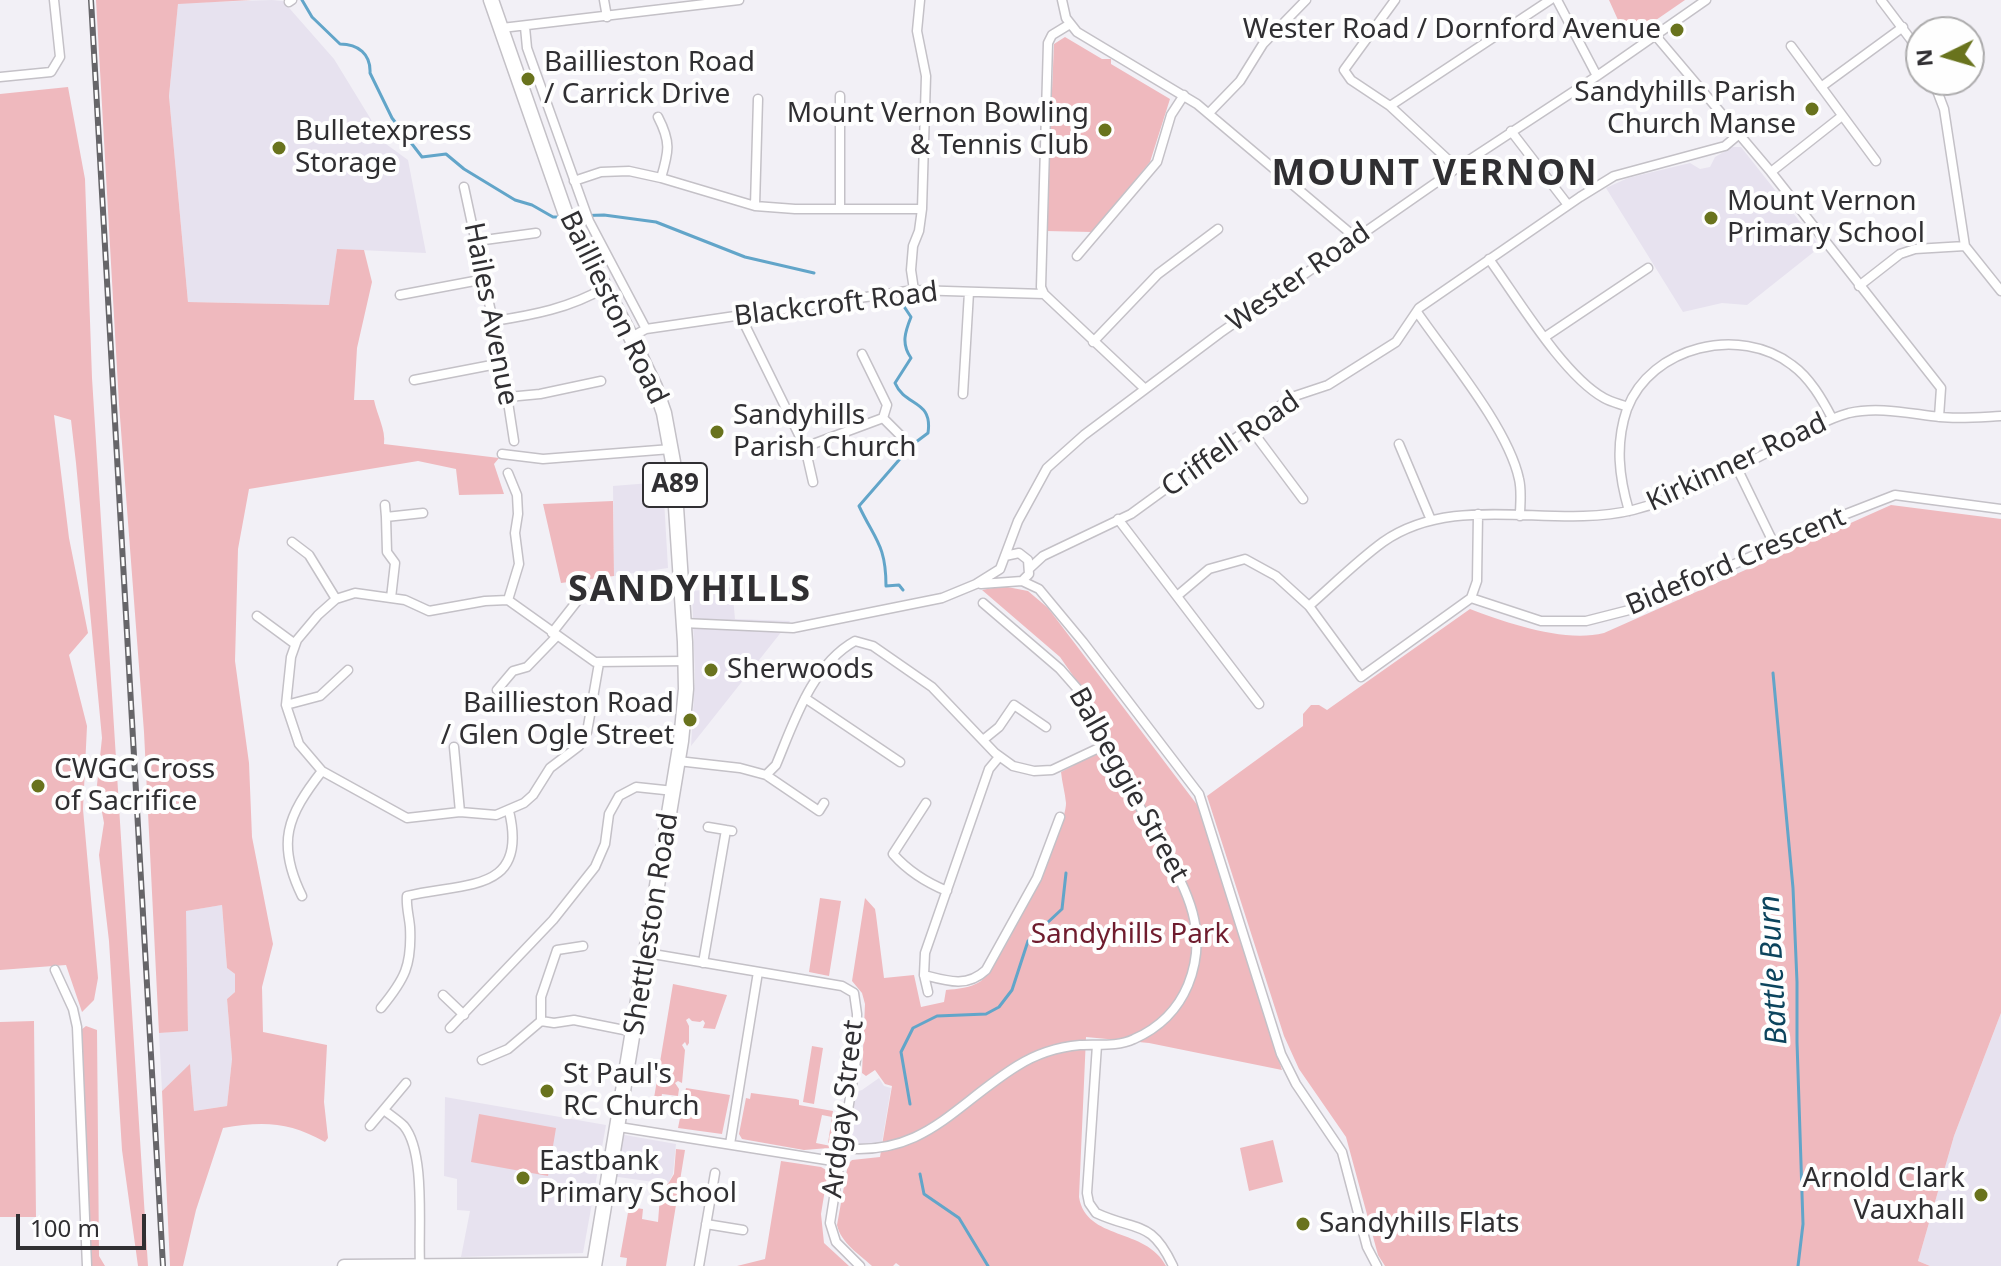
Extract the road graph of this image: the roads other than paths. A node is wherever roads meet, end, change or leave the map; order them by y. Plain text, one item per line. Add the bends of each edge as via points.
1 (54, 0) edge
2 (491, 0) edge
3 (604, 0) edge
4 (739, 0) edge
5 (920, 0) edge
6 (1062, 0) edge
7 (1306, 0) edge
8 (1395, 0) edge
9 (1550, 0) edge
10 (1557, 0) edge
11 (1706, 0) edge
12 (1881, 0) edge
13 (607, 17) junction
14 (1070, 24) junction
15 (525, 27) junction
16 (1903, 27) junction
17 (502, 28) junction
18 (1905, 30) edge
19 (1655, 35) junction
20 (1791, 46) dead end
21 (1597, 76) junction
22 (0, 77) edge
23 (1821, 87) junction
24 (1184, 95) junction
25 (840, 96) dead end
26 (1939, 96) edge
27 (758, 99) dead end
28 (1390, 106) junction
29 (1209, 113) junction
30 (1842, 116) junction
31 (658, 117) dead end
32 (1511, 131) junction
33 (1738, 135) junction
34 (1876, 161) dead end
35 (1457, 168) junction
36 (1771, 172) junction
37 (661, 178) junction
38 (574, 181) junction
39 (464, 187) dead end
40 (1568, 205) junction
41 (755, 206) junction
42 (840, 208) junction
43 (922, 209) junction
44 (1218, 229) dead end
45 (536, 233) dead end
46 (1356, 238) junction
47 (477, 241) junction
48 (1965, 246) junction
49 (1077, 256) dead end
50 (1489, 259) junction
51 (1648, 268) dead end
52 (485, 279) junction
53 (1859, 286) junction
54 (604, 288) junction
55 (914, 290) junction
56 (2001, 291) edge
57 (969, 292) junction
58 (1044, 294) junction
59 (400, 295) dead end
60 (1417, 312) junction
61 (740, 315) junction
62 (494, 321) junction
63 (646, 329) junction
64 (631, 337) junction
65 (1545, 337) junction
66 (1093, 342) junction
67 (862, 354) dead end
68 (502, 363) junction
69 (414, 380) dead end
70 (601, 381) dead end
71 (1144, 388) junction
72 (963, 394) dead end
73 (508, 397) junction
74 (1628, 407) junction
75 (2001, 416) edge
76 (1939, 417) junction
77 (883, 418) junction
78 (1832, 418) junction
79 (1250, 428) junction
80 (902, 437) dead end
81 (514, 441) dead end
82 (1399, 444) dead end
83 (805, 447) junction
84 (671, 449) junction
85 (502, 454) dead end
86 (1737, 468) junction
87 (508, 473) dead end
88 (813, 482) dead end
89 (1303, 499) dead end
90 (385, 505) dead end
91 (2001, 509) edge
92 (1629, 511) junction
93 (423, 513) dead end
94 (1478, 514) junction
95 (1520, 516) junction
96 (386, 517) junction
97 (1118, 519) junction
98 (1431, 520) junction
99 (1011, 539) junction
100 (292, 542) dead end
101 (1775, 546) junction
102 (1015, 552) junction
103 (1005, 556) junction
104 (1043, 556) junction
105 (1026, 557) junction
106 (1000, 569) junction
107 (1027, 574) junction
108 (1006, 580) junction
109 (976, 584) junction
110 (585, 591) dead end
111 (1177, 596) junction
112 (391, 598) junction
113 (1471, 598) junction
114 (336, 599) junction
115 (508, 600) junction
116 (983, 603) dead end
117 (1309, 606) junction
118 (257, 616) dead end
119 (683, 623) junction
120 (555, 635) junction
121 (295, 644) junction
122 (685, 661) junction
123 (599, 663) junction
124 (348, 670) dead end
125 (497, 690) dead end
126 (805, 698) junction
127 (1259, 704) dead end
128 (286, 705) junction
129 (1046, 727) dead end
130 (983, 740) junction
131 (1103, 746) junction
132 (454, 747) dead end
133 (999, 757) junction
134 (900, 762) dead end
135 (678, 766) junction
136 (322, 771) junction
137 (766, 775) junction
138 (674, 791) junction
139 (824, 803) dead end
140 (926, 803) dead end
141 (509, 811) junction
142 (460, 812) junction
143 (1060, 817) dead end
144 (708, 827) dead end
145 (399, 887) dead end
146 (947, 891) junction
147 (302, 896) dead end
148 (407, 896) junction
149 (583, 946) dead end
150 (647, 953) junction
151 (703, 963) junction
152 (55, 970) dead end
153 (758, 972) junction
154 (924, 975) junction
155 (928, 992) dead end
156 (443, 995) dead end
157 (381, 1008) dead end
158 (464, 1015) junction
159 (541, 1021) junction
160 (450, 1028) dead end
161 (634, 1032) junction
162 (1097, 1045) junction
163 (482, 1060) dead end
164 (406, 1083) dead end
165 (384, 1110) junction
166 (370, 1126) dead end
167 (619, 1127) junction
168 (730, 1144) junction
169 (841, 1148) junction
170 (839, 1162) junction
171 (715, 1173) dead end
172 (706, 1224) junction
173 (743, 1230) dead end
174 (420, 1264) junction
175 (487, 1265) edge
176 (594, 1265) edge
177 (87, 1266) edge
178 (344, 1266) edge
179 (699, 1266) edge
180 (860, 1266) edge
181 (1173, 1266) edge
182 (1377, 1266) edge

1 - 22 street via 60,57 51,72
2 - 17 main road, Baillieston Road / A89
3 - 13 street
4 - 13 street
5 - 43 street via 917,31 926,76
6 - 14 street
7 - 29 street
8 - 28 street via 1344,70
9 - 28 street
10 - 21 street
11 - 19 street, Wester Road
12 - 16 street
13 - 15 street
14 - 24 street
14 - 58 street via 1048,43 1040,282
15 - 17 street
15 - 38 street via 526,45
16 - 18 street
16 - 23 street
17 - 54 main road, Baillieston Road / A89 via 567,217
19 - 21 street, Wester Road
19 - 33 street
20 - 23 street
21 - 32 street, Wester Road
23 - 30 street
24 - 29 street
24 - 49 street via 1171,115 1157,162
25 - 42 street
26 - 48 street
27 - 41 street
28 - 35 street
29 - 46 street
30 - 34 street
30 - 36 street
31 - 37 street via 669,138
32 - 35 street, Wester Road
32 - 40 street
33 - 36 street
33 - 40 street, Criffell Road via 1725,146 1614,176
35 - 46 street, Wester Road
36 - 53 street
37 - 38 street via 629,171
37 - 41 street
38 - 63 street
39 - 47 street, Hailes Avenue
40 - 50 street, Criffell Road
41 - 42 street
42 - 43 street
43 - 55 street via 913,246
44 - 66 street via 1158,274
45 - 47 street
46 - 71 street, Wester Road
47 - 52 street, Hailes Avenue
48 - 53 street via 1900,254
48 - 56 street
50 - 60 street, Criffell Road
50 - 65 street
51 - 65 street
52 - 59 street
52 - 62 street, Hailes Avenue
53 - 76 street via 1941,388
54 - 62 street via 582,301
54 - 64 main road, Baillieston Road / A89
55 - 57 street, Blackcroft Road
55 - 61 street, Blackcroft Road
57 - 58 street, Blackcroft Road
57 - 72 street
58 - 66 street
60 - 79 street, Criffell Road via 1396,342 1328,385 1292,397
60 - 95 street via 1512,454 1521,483
61 - 63 street, Blackcroft Road
61 - 83 street
62 - 68 street, Hailes Avenue
63 - 64 street, Blackcroft Road
64 - 84 main road, Baillieston Road / A89 via 660,400
65 - 74 street via 1581,379 1604,398
66 - 71 street
67 - 77 street via 887,405
68 - 69 street
68 - 73 street, Hailes Avenue
70 - 73 street
71 - 99 street, Wester Road via 1047,468
73 - 81 street, Hailes Avenue
74 - 78 street via 1643,381 1668,362 1695,347 1725,344 1752,346 1791,364
74 - 92 street via 1619,456
75 - 76 street, Kirkinner Road
76 - 78 street, Kirkinner Road via 1896,411
77 - 80 street
77 - 83 street
78 - 86 street, Kirkinner Road
79 - 89 street
79 - 97 street, Criffell Road
82 - 98 street
83 - 88 street
84 - 85 street via 543,459
84 - 119 main road, Baillieston Road / A89
86 - 92 street, Kirkinner Road
86 - 101 street
87 - 115 street via 517,495 519,564
90 - 96 street
91 - 101 street, Bideford Crescent via 1895,495
92 - 95 street, Kirkinner Road via 1580,518
93 - 96 street
94 - 95 street, Kirkinner Road
94 - 98 street, Kirkinner Road
94 - 113 street via 1477,581
96 - 112 street via 387,552 395,563
97 - 104 street, Criffell Road
97 - 111 street
98 - 117 street, Kirkinner Road via 1384,541
99 - 102 street
99 - 103 street, Wester Road
100 - 114 street via 309,555
101 - 113 street, Bideford Crescent via 1637,608 1586,621 1541,621
102 - 103 street
102 - 105 street
103 - 106 street
104 - 105 street, Criffell Road
104 - 107 street, Criffell Road
105 - 107 street
106 - 108 street
106 - 109 street
107 - 108 street via 1014,583
107 - 182 street via 1203,802 1281,1054 1342,1152
108 - 109 street
109 - 119 street via 942,598 793,628
110 - 120 street
111 - 117 street via 1209,569 1245,559 1276,576
111 - 127 street
112 - 114 street via 355,593
112 - 115 street via 429,611
113 - 117 street via 1361,677
114 - 121 street
115 - 120 street
116 - 131 street, Balbeggie Street via 1082,694 1100,727
118 - 121 street
119 - 122 main road, Baillieston Road / A89
120 - 123 street
120 - 125 street
121 - 128 street
122 - 123 street
122 - 135 main road, Baillieston Road / A89
123 - 141 street via 587,732 579,746 550,768 533,795
124 - 128 street via 320,696
126 - 130 street via 840,649 863,641 932,687
126 - 134 street
126 - 137 street via 776,765
128 - 136 street via 299,744
129 - 130 street via 1014,705
130 - 133 street
131 - 133 street via 1047,771 1025,770
131 - 162 street, Balbeggie Street via 1187,890 1198,946 1181,1002 1164,1019 1131,1041
132 - 142 street
133 - 146 street via 989,769
135 - 137 street via 740,768
135 - 138 main road, Shettleston Road / A89
136 - 142 street via 407,818
136 - 147 street via 301,798 289,826 291,872
137 - 139 street via 819,811
138 - 150 main road, Shettleston Road / A89
138 - 158 street via 636,787 619,796 595,867
140 - 146 street via 893,854 906,868
141 - 142 street
141 - 148 street via 513,852 502,871 490,880
143 - 154 street via 1037,878 986,970 963,982
144 - 151 street via 729,831
145 - 148 street
146 - 154 street via 925,953
148 - 157 street via 408,969
149 - 159 street via 557,950 541,997
150 - 151 street
150 - 161 main road, Shettleston Road / A89
151 - 153 street
152 - 177 street via 77,1027
153 - 168 street
153 - 169 street, Ardgay Street via 845,986 856,996 857,1046
154 - 155 street
156 - 158 street
158 - 160 street
159 - 161 street via 574,1020
159 - 163 street via 508,1049
161 - 167 main road, Shettleston Road / A89
162 - 169 street, Balbeggie Street via 1029,1059 912,1140 878,1149
162 - 181 street via 1089,1203 1096,1213 1154,1234
164 - 165 street
165 - 166 street
165 - 174 street via 404,1127 414,1146
167 - 168 street
167 - 176 main road, Shettleston Road / A89
168 - 170 street
169 - 170 street, Ardgay Street
170 - 180 street, Ardgay Street via 831,1230 837,1244
171 - 172 street
172 - 173 street
172 - 179 street
174 - 175 main road
174 - 178 main road
175 - 176 main road

